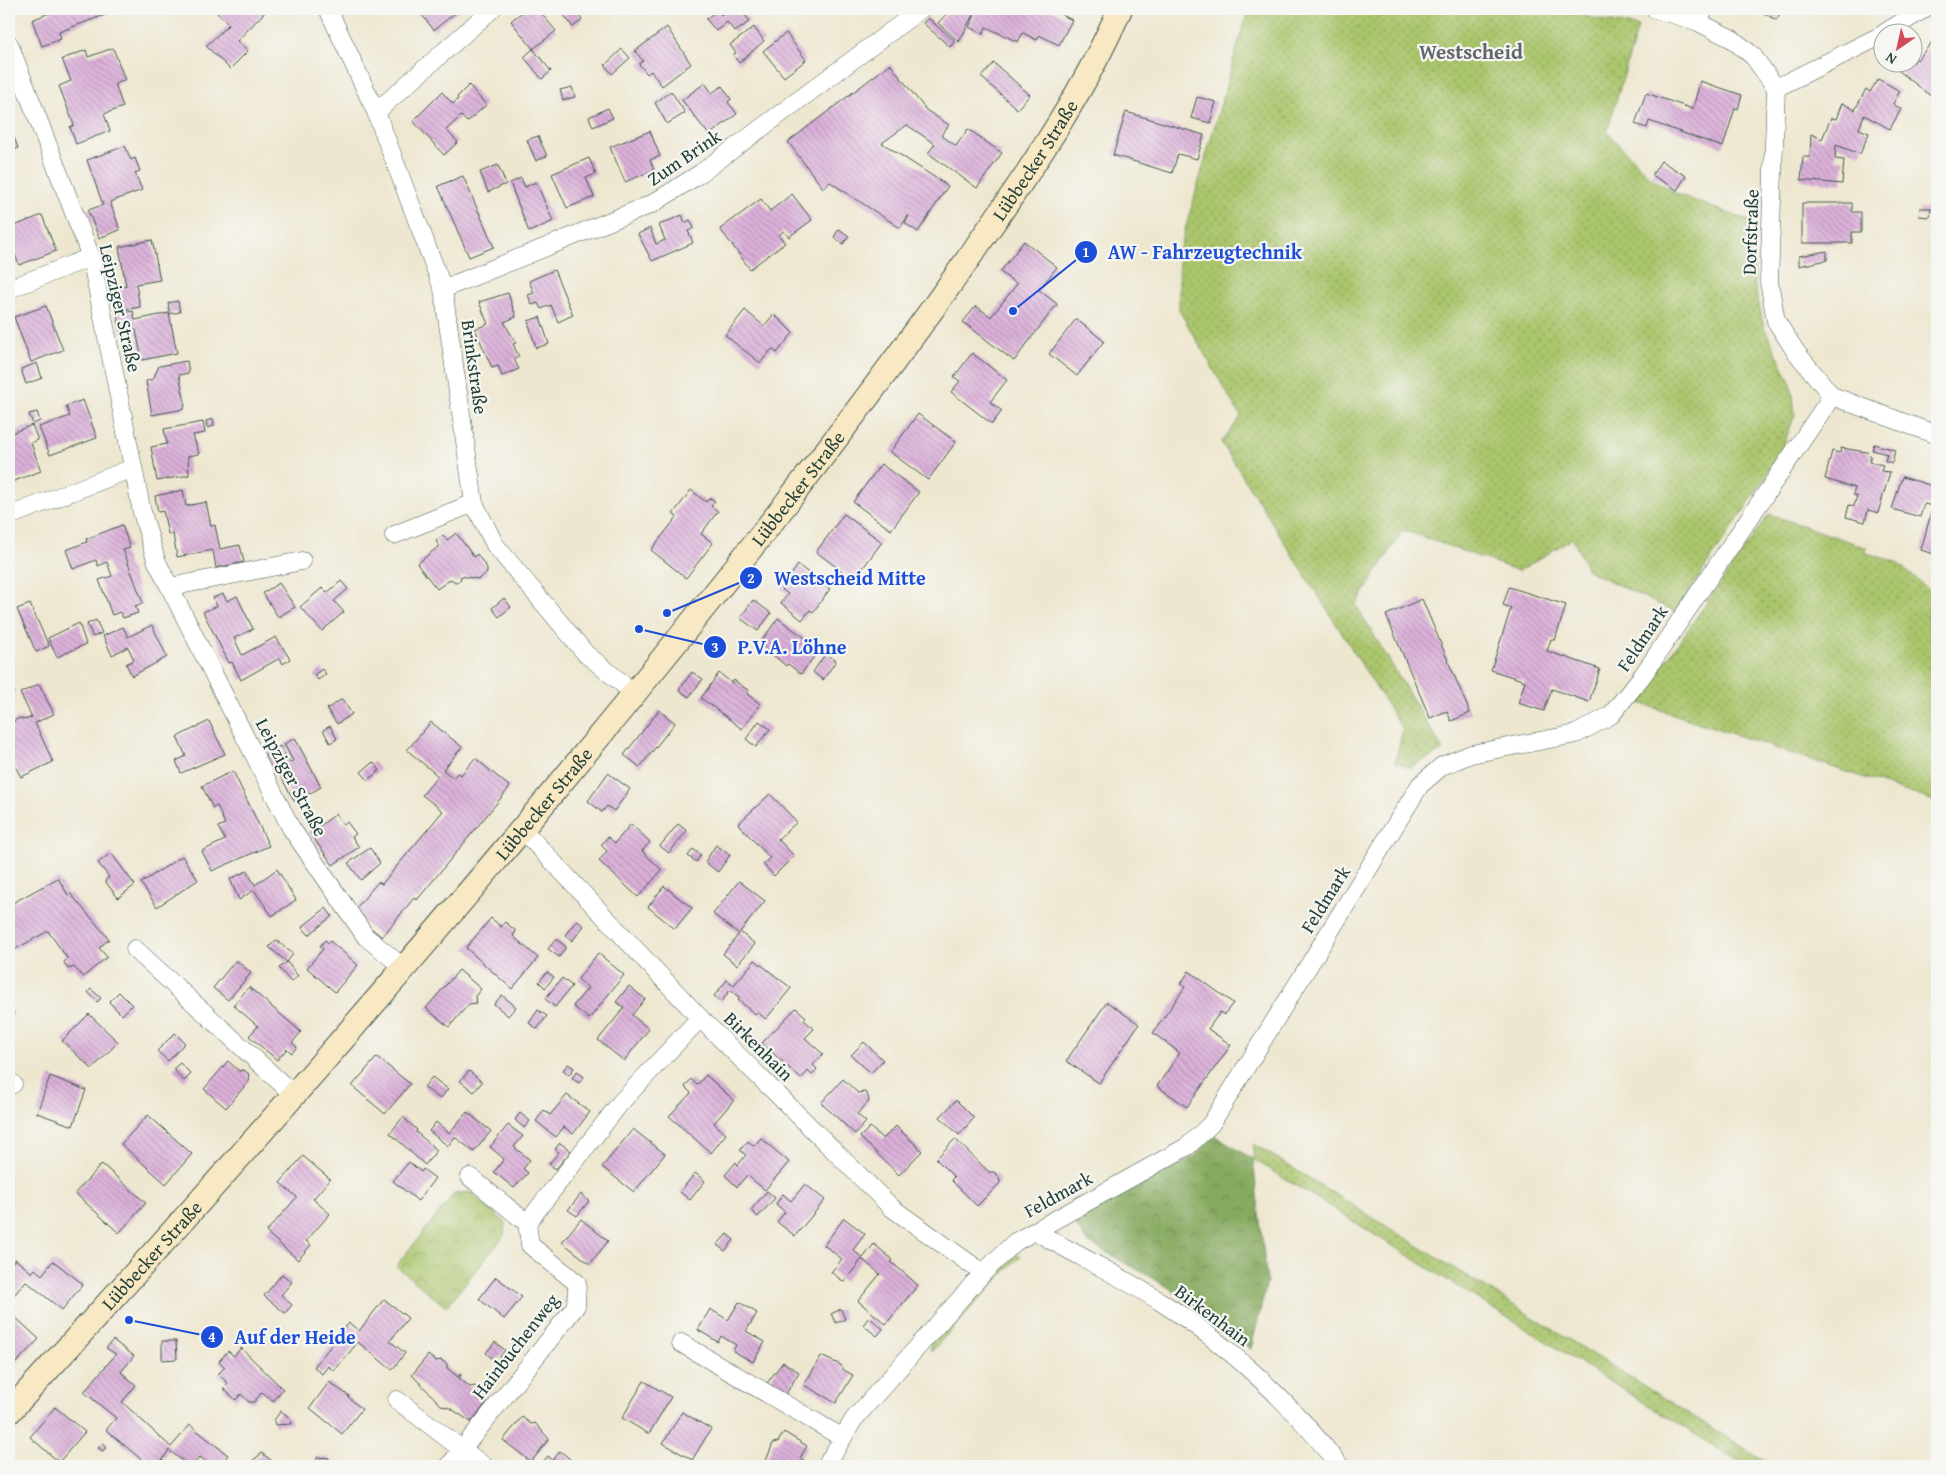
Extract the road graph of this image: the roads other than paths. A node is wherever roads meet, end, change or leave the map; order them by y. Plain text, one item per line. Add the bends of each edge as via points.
1 (328, 9) edge
2 (492, 9) edge
3 (921, 9) edge
4 (1120, 9) edge
5 (1655, 9) edge
6 (1924, 9) edge
7 (1700, 15) edge
8 (1903, 22) edge
9 (1874, 39) edge
10 (9, 44) edge
11 (15, 80) edge
12 (1776, 88) junction
13 (376, 112) junction
14 (91, 257) junction
15 (443, 289) junction
16 (9, 290) edge
17 (1832, 396) junction
18 (1937, 435) edge
19 (133, 468) junction
20 (474, 503) junction
21 (9, 516) edge
22 (394, 535) dead end
23 (302, 562) dead end
24 (170, 587) junction
25 (634, 693) junction
26 (522, 829) junction
27 (135, 949) dead end
28 (404, 968) junction
29 (700, 1018) junction
30 (294, 1095) junction
31 (470, 1177) dead end
32 (527, 1223) junction
33 (1035, 1231) junction
34 (983, 1273) junction
35 (681, 1343) dead end
36 (396, 1400) dead end
37 (9, 1412) edge
38 (843, 1438) junction
39 (462, 1449) junction
40 (449, 1466) edge
41 (484, 1466) edge
42 (826, 1466) edge
43 (1340, 1466) edge

1 - 13 street, Brinkstraße
2 - 13 street
3 - 15 street, Zum Brink via 701,173 652,204
4 - 25 main road, Lübbecker Straße via 1056,129 953,282 855,415
5 - 7 street
6 - 8 street
7 - 12 street via 1752,56
9 - 12 street
10 - 11 street, Leipziger Straße
11 - 14 street, Leipziger Straße
12 - 17 street, Dorfstraße via 1770,290 1776,322
13 - 15 street, Brinkstraße
14 - 16 street
14 - 19 street, Leipziger Straße
15 - 20 street, Brinkstraße
17 - 18 street
17 - 33 street, Feldmark via 1643,675 1611,715 1576,734 1471,754 1442,766 1420,785 1211,1124 1188,1146
19 - 21 street
19 - 24 street, Leipziger Straße via 156,560
20 - 22 street
20 - 25 street, Brinkstraße via 495,545 586,654
23 - 24 street
24 - 28 street, Leipziger Straße via 291,828 366,937
25 - 26 main road, Lübbecker Straße
26 - 28 main road, Lübbecker Straße
26 - 29 street, Birkenhain
27 - 30 street
28 - 30 main road, Lübbecker Straße
29 - 32 street via 621,1102
29 - 34 street, Birkenhain via 892,1208
30 - 37 main road, Lübbecker Straße
31 - 32 street
32 - 39 street, Hainbuchenweg via 530,1245 576,1283 576,1306
33 - 34 street, Feldmark via 1015,1242
33 - 43 street, Birkenhain via 1161,1302 1235,1356 1315,1434
34 - 38 street, Feldmark via 854,1419
35 - 38 street
36 - 39 street
38 - 42 street, Feldmark
39 - 40 street, Hainbuchenweg
39 - 41 street

